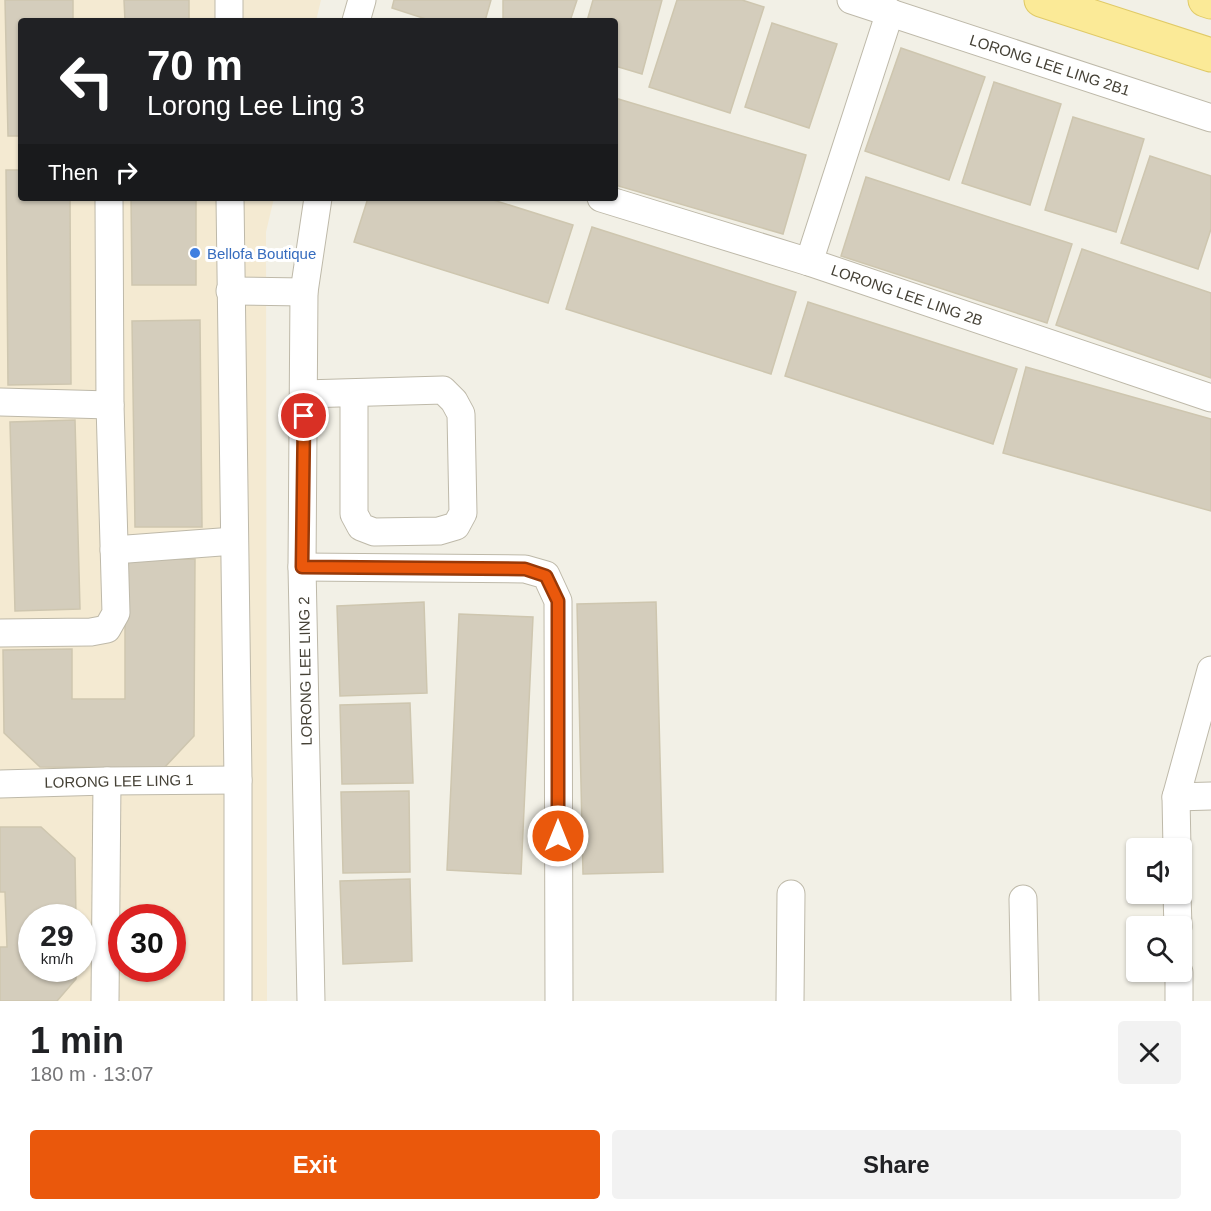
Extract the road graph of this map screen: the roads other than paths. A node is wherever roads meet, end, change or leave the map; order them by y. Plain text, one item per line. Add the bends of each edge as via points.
1 (229, 0) edge
2 (362, 0) edge
3 (851, 0) edge
4 (1041, 0) edge
5 (1205, 0) edge
6 (1211, 2) edge
7 (890, 12) junction
8 (229, 18) edge
9 (357, 18) edge
10 (1211, 55) edge
11 (1211, 118) edge
12 (109, 201) edge
13 (230, 201) edge
14 (318, 201) edge
15 (611, 201) edge
16 (809, 262) junction
17 (230, 291) junction
18 (304, 292) junction
19 (304, 394) junction
20 (354, 394) junction
21 (1211, 398) edge
22 (0, 402) edge
23 (110, 405) junction
24 (456, 526) junction
25 (234, 542) junction
26 (114, 550) junction
27 (302, 567) junction
28 (458, 568) junction
29 (0, 633) edge
30 (1211, 670) edge
31 (238, 780) junction
32 (107, 781) junction
33 (0, 784) edge
34 (1211, 795) edge
35 (1176, 797) junction
36 (1177, 838) edge
37 (791, 894) dead end
38 (1023, 899) dead end
39 (1179, 982) edge
40 (105, 1001) edge
41 (238, 1001) edge
42 (311, 1001) edge
43 (559, 1001) edge
44 (790, 1001) edge
45 (1025, 1001) edge
46 (1179, 1001) edge

1 - 8 street
2 - 9 street
3 - 7 street, LORONG LEE LING 2B1
4 - 10 main road
5 - 6 main road
7 - 11 street, LORONG LEE LING 2B1
7 - 16 street
12 - 23 street
13 - 17 street
14 - 18 street, LORONG LEE LING 2
15 - 16 street, LORONG LEE LING 2B
16 - 21 street, LORONG LEE LING 2B
17 - 18 street
17 - 25 street
18 - 19 street, LORONG LEE LING 2
19 - 20 street
19 - 27 street, LORONG LEE LING 2
20 - 24 street via 354,514 361,527 374,532 440,531
20 - 24 street via 443,390 454,400 461,414 463,513
22 - 23 street
23 - 26 street
24 - 28 street
25 - 26 street
25 - 31 street
26 - 29 street via 116,613 107,628 91,633
27 - 28 street
27 - 42 street, LORONG LEE LING 2
28 - 43 street via 525,569 546,576 558,601
30 - 35 street
31 - 32 street, LORONG LEE LING 1
31 - 41 street
32 - 33 street, LORONG LEE LING 1
32 - 40 street
34 - 35 street
35 - 36 street
37 - 44 street
38 - 45 street
39 - 46 street

